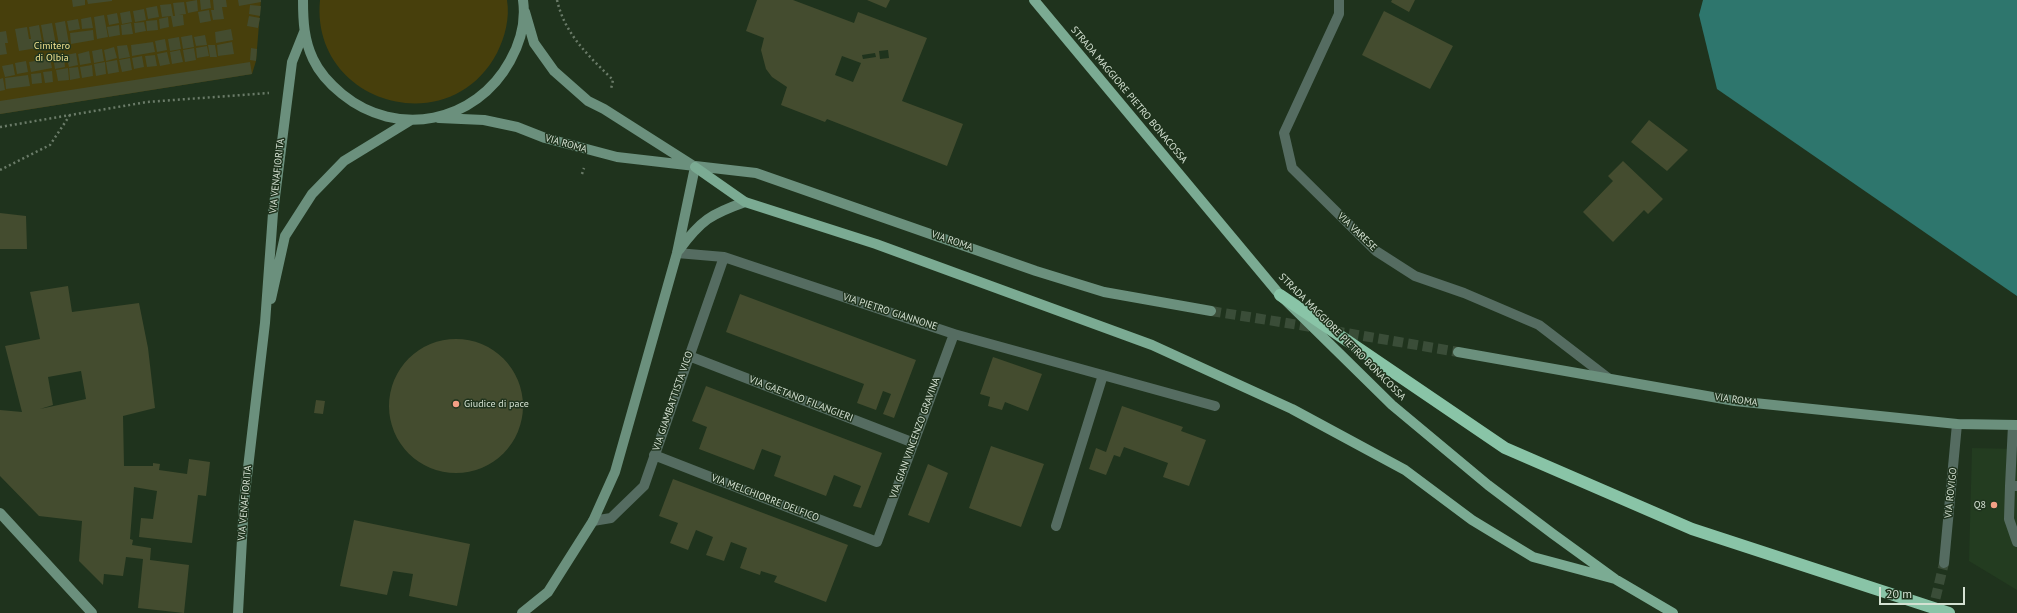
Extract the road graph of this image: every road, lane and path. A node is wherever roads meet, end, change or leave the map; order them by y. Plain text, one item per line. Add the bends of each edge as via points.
1 (303, 0) edge
2 (1034, 0) edge
3 (1339, 0) edge
4 (524, 5) edge
5 (304, 32) junction
6 (288, 91) junction
7 (70, 115) junction
8 (439, 118) junction
9 (411, 120) junction
10 (0, 127) edge
11 (695, 167) junction
12 (0, 170) edge
13 (745, 202) junction
14 (677, 253) junction
15 (724, 257) junction
16 (1280, 295) junction
17 (1212, 311) tunnel mouth
18 (265, 323) junction
19 (954, 334) junction
20 (1458, 352) tunnel mouth
21 (689, 356) junction
22 (1103, 375) junction
23 (1608, 378) junction
24 (1215, 406) dead end
25 (1957, 424) junction
26 (2015, 425) edge
27 (914, 443) junction
28 (654, 455) junction
29 (2014, 486) edge
30 (0, 513) edge
31 (593, 521) junction
32 (1056, 526) dead end
33 (877, 542) joint
34 (2017, 542) edge
35 (1944, 563) tunnel mouth
36 (1615, 579) junction
37 (92, 613) edge
38 (238, 613) edge
39 (522, 613) edge
40 (1672, 613) edge
41 (1949, 613) edge

1 - 5 main road
2 - 16 main road, STRADA MAGGIORE PIETRO BONACOSSA
3 - 23 street, VIA VARESE via 1339,14 1284,133 1292,168 1376,251 1415,276 1539,324
4 - 8 main road via 518,46 500,78 473,103
4 - 11 main road, VIA ROMA via 534,43 554,71 588,101
5 - 6 main road, VIA VENAFIORITA via 292,62
5 - 9 main road via 313,60 331,85 354,104 381,116
6 - 7 path via 147,102
6 - 18 main road, VIA VENAFIORITA via 273,213
7 - 10 path
7 - 12 path via 50,145
8 - 9 main road
8 - 11 main road, VIA ROMA via 484,120 517,127 545,138 617,157
9 - 18 main road, VIA VENAFIORITA via 344,161 312,194 285,236
11 - 13 main road
11 - 14 main road
11 - 17 main road, VIA ROMA via 756,173 1104,292
13 - 14 main road via 715,213 692,233
13 - 36 main road via 876,244 1152,345 1292,409 1405,470 1472,520 1533,557
14 - 15 street, VIA PIETRO GIANNONE
14 - 31 main road via 614,472
15 - 19 street, VIA PIETRO GIANNONE
15 - 21 street, VIA GIAMBATTISTA VICO
16 - 36 main road, STRADA MAGGIORE PIETRO BONACOSSA via 1392,405 1488,485
16 - 41 highway via 1505,448 1692,528
18 - 38 main road, VIA VENAFIORITA via 244,502
19 - 22 street, VIA PIETRO GIANNONE
19 - 27 street, VIA GIAN VINCENZO GRAVINA
20 - 23 main road, VIA ROMA
21 - 27 street, VIA GAETANO FILANGIERI
21 - 28 street, VIA GIAMBATTISTA VICO
22 - 24 street, VIA PIETRO GIANNONE
22 - 32 street
23 - 25 main road, VIA ROMA via 1735,401
25 - 26 main road, VIA ROMA
25 - 35 street, VIA ROVIGO
26 - 29 street
27 - 33 street, VIA GIAN VINCENZO GRAVINA
28 - 31 street, VIA GIAMBATTISTA VICO via 644,486 611,518
28 - 33 street, VIA MELCHIORRE DELFICO
29 - 34 street via 2009,519
30 - 37 main road
31 - 39 main road via 548,592
36 - 40 main road, STRADA MAGGIORE PIETRO BONACOSSA

